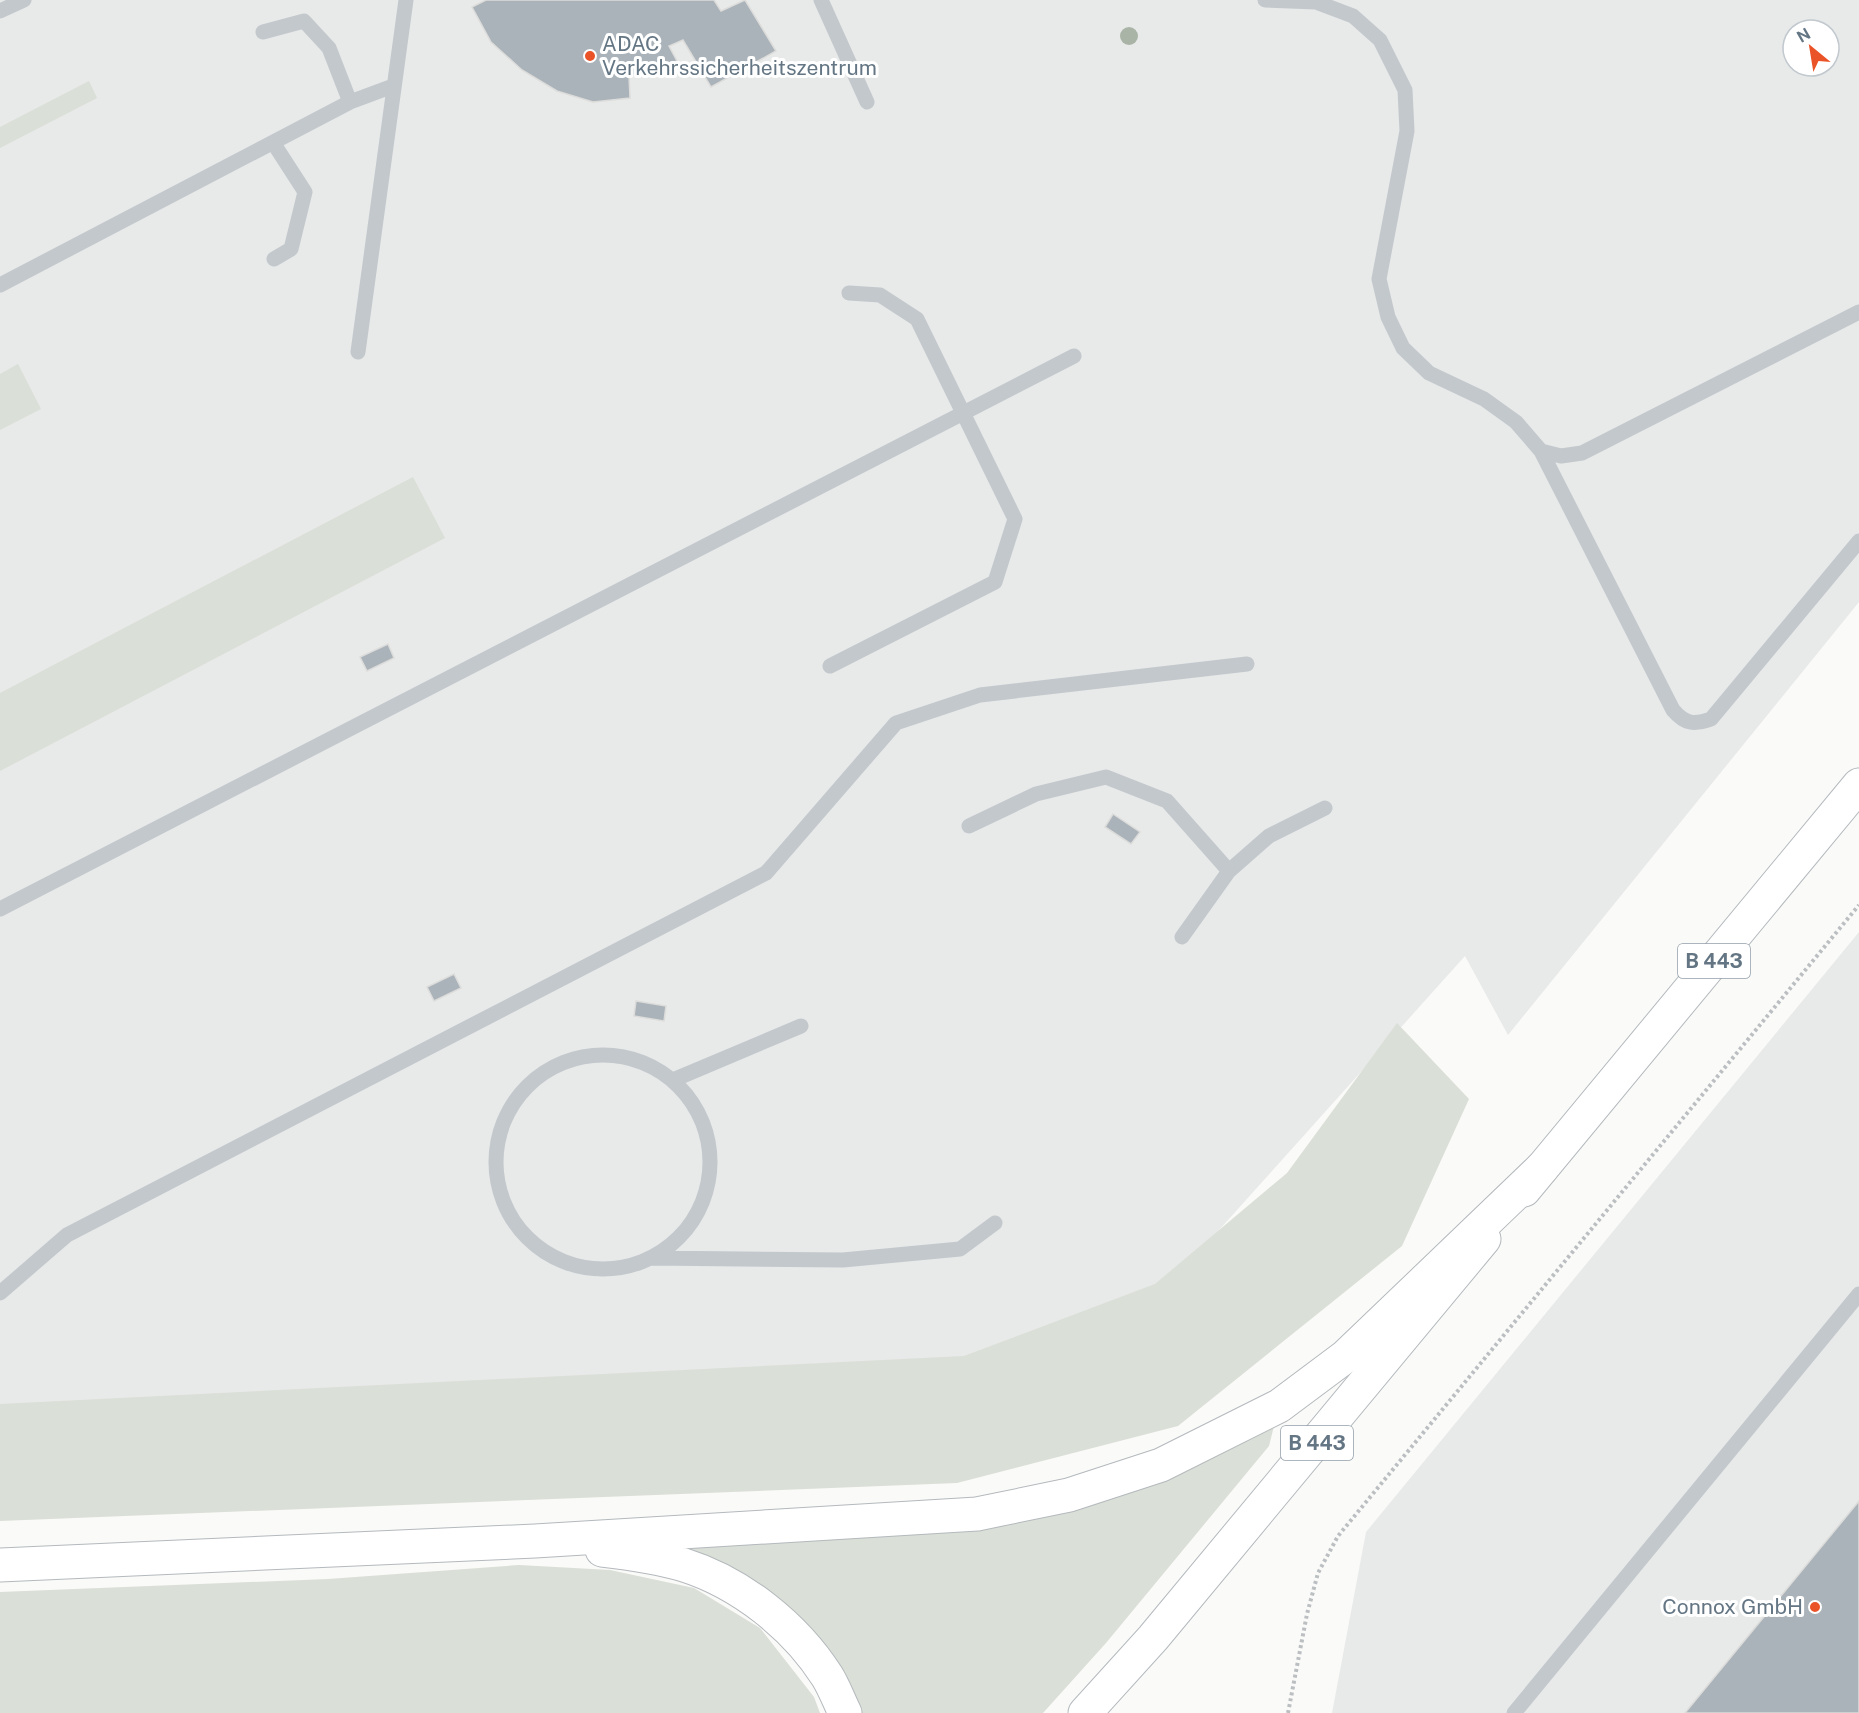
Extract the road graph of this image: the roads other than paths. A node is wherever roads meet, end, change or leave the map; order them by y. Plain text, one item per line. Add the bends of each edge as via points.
1 (24, 0) edge
2 (406, 0) edge
3 (820, 0) edge
4 (1265, 0) edge
5 (0, 11) edge
6 (263, 32) dead end
7 (393, 86) junction
8 (350, 102) junction
9 (867, 102) dead end
10 (274, 144) junction
11 (274, 259) dead end
12 (0, 285) edge
13 (849, 293) dead end
14 (1859, 312) edge
15 (358, 352) dead end
16 (1074, 356) dead end
17 (963, 413) junction
18 (1541, 451) junction
19 (1859, 541) edge
20 (1247, 664) dead end
21 (830, 666) dead end
22 (1859, 785) edge
23 (1325, 808) dead end
24 (969, 826) dead end
25 (1229, 871) junction
26 (0, 909) edge
27 (1182, 937) dead end
28 (801, 1026) dead end
29 (674, 1080) junction
30 (1542, 1168) junction
31 (994, 1223) dead end
32 (651, 1258) junction
33 (0, 1293) edge
34 (1859, 1294) edge
35 (535, 1541) junction
36 (0, 1565) edge
37 (845, 1713) edge
38 (1085, 1713) edge
39 (1514, 1713) edge

1 - 5 lane
2 - 7 lane
3 - 9 lane
4 - 18 lane via 1316,2 1353,16 1380,40 1405,90 1407,131 1379,279 1388,317 1403,348 1429,373 1484,399 1515,422
6 - 8 lane via 304,21 329,48
7 - 8 lane
7 - 15 lane
8 - 10 lane
10 - 11 lane via 304,192 291,249
10 - 12 lane
13 - 17 lane via 880,295 917,319
14 - 18 lane via 1582,453 1561,456
16 - 17 lane
17 - 21 lane via 1015,519 995,582
17 - 26 lane
18 - 19 lane via 1673,710 1683,721 1697,724 1711,719
20 - 33 lane via 980,695 896,723 766,873 67,1235
22 - 30 main road, B 443
23 - 25 lane via 1269,836
24 - 25 lane via 1036,794 1106,777 1167,801
25 - 27 lane
28 - 29 lane
29 - 32 lane via 696,1107 708,1140 710,1175 700,1209 679,1238
29 - 32 lane via 643,1062 608,1054 573,1058 540,1074 515,1099 499,1131 495,1167 502,1201 520,1232 547,1255 581,1267 617,1269
30 - 35 main road via 1346,1356 1279,1406 1161,1465 1069,1495 977,1514
30 - 38 main road, B 443 via 1329,1429
31 - 32 lane via 960,1249 843,1260
34 - 39 lane
35 - 36 main road
35 - 37 main road via 684,1565 729,1585 800,1640 828,1677

